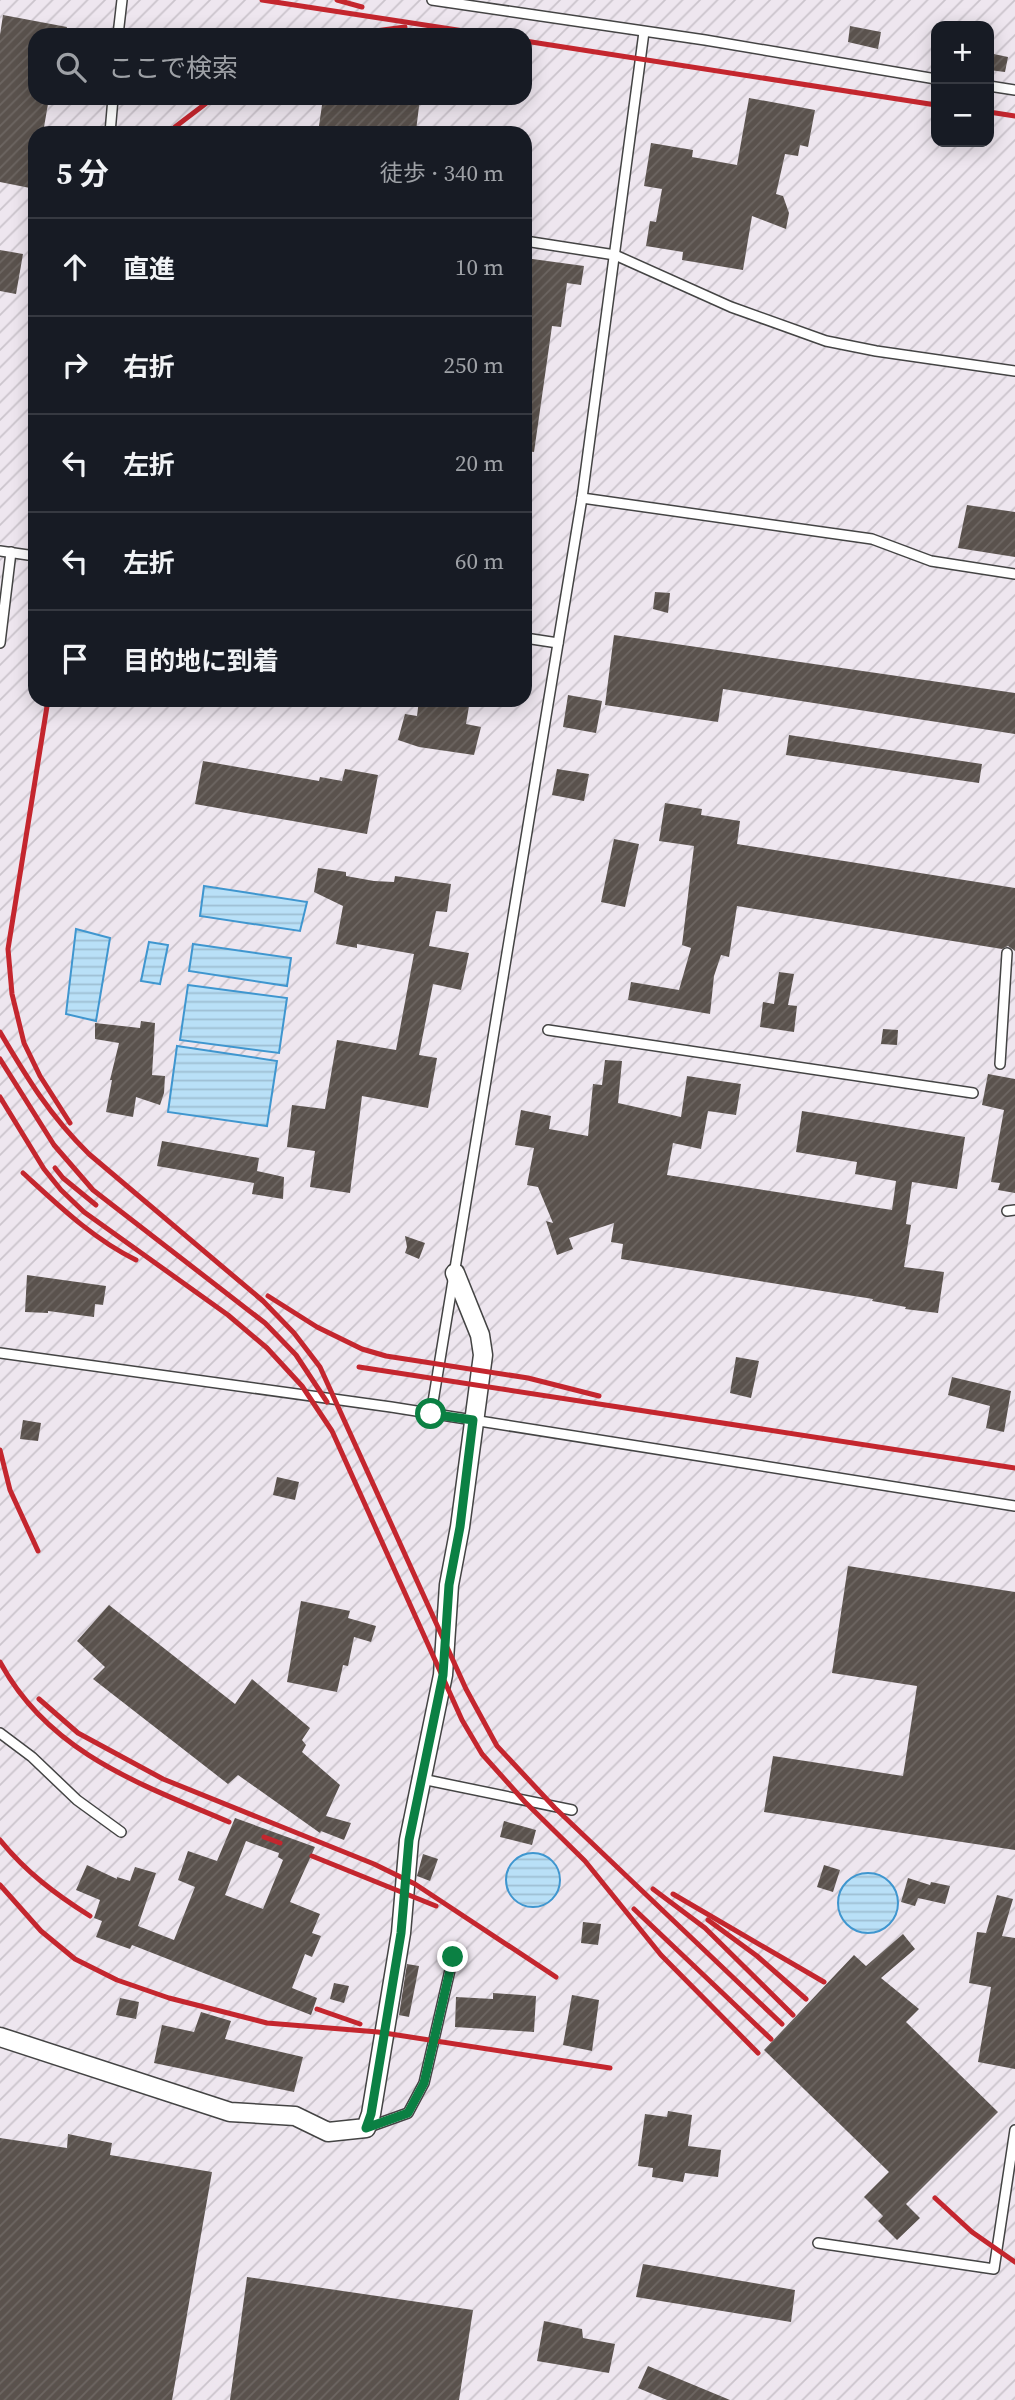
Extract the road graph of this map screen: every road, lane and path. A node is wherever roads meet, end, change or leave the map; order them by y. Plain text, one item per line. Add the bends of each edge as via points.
1 (121, 0) edge
2 (432, 0) edge
3 (119, 28) edge
4 (645, 32) junction
5 (931, 78) edge
6 (994, 87) edge
7 (1015, 90) edge
8 (112, 105) edge
9 (111, 126) edge
10 (532, 242) edge
11 (615, 255) junction
12 (1015, 371) edge
13 (582, 498) junction
14 (0, 551) edge
15 (11, 552) junction
16 (28, 555) edge
17 (1015, 574) edge
18 (532, 639) edge
19 (0, 643) edge
20 (558, 643) junction
21 (1007, 953) dead end
22 (548, 1030) dead end
23 (1000, 1064) dead end
24 (973, 1093) dead end
25 (455, 1273) junction
26 (0, 1353) edge
27 (431, 1414) junction
28 (473, 1420) junction
29 (1015, 1506) edge
30 (0, 1733) edge
31 (422, 1779) junction
32 (572, 1810) dead end
33 (121, 1832) dead end
34 (453, 1957) dead end
35 (0, 2037) edge
36 (366, 2128) junction
37 (1015, 2130) edge
38 (818, 2243) dead end

1 - 3 lane
2 - 4 lane
4 - 5 lane
4 - 11 lane
6 - 7 lane
8 - 9 lane
10 - 11 lane
11 - 12 lane via 761,319 826,341
11 - 13 lane
13 - 17 lane via 872,539 931,561
13 - 20 lane
14 - 15 lane
15 - 16 lane
15 - 19 lane
18 - 20 lane
20 - 25 lane
21 - 23 lane
22 - 24 lane
25 - 27 lane
25 - 28 street via 483,1354
26 - 27 lane
27 - 28 lane
28 - 29 lane
28 - 31 street via 449,1585 443,1675
30 - 33 lane
31 - 32 lane
31 - 36 street via 409,1840 399,1946
34 - 36 lane via 424,2083 408,2113
35 - 36 street via 230,2112 295,2116 328,2132
37 - 38 lane via 994,2269

